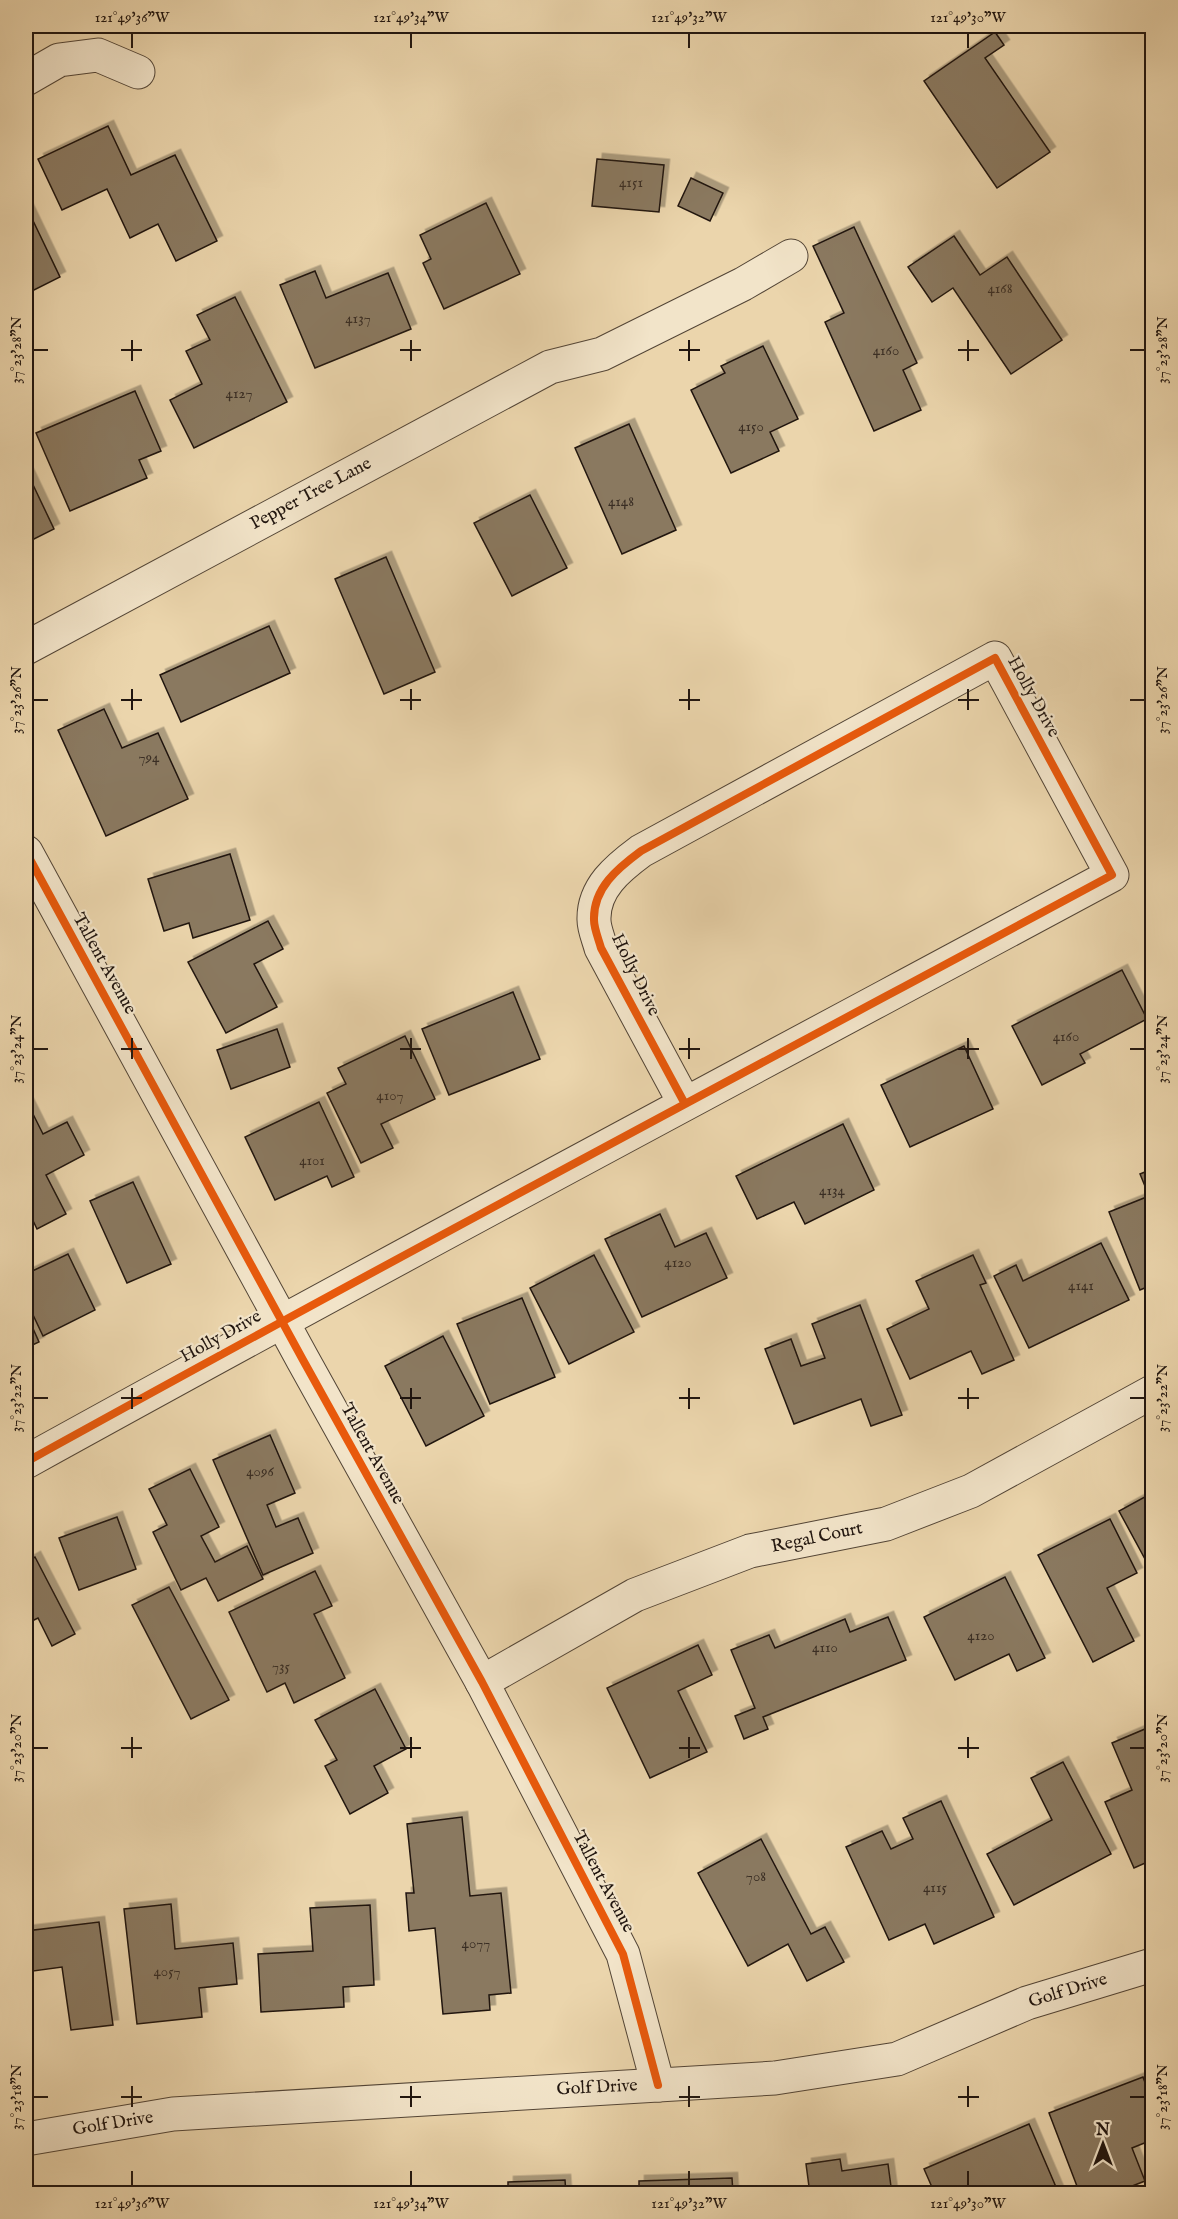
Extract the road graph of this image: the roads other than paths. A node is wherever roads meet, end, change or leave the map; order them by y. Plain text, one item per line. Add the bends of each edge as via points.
1 (138, 72) dead end
2 (26, 79) edge
3 (791, 256) dead end
4 (26, 648) edge
5 (26, 852) edge
6 (685, 1104) junction
7 (282, 1320) junction
8 (1152, 1392) edge
9 (26, 1462) edge
10 (482, 1682) junction
11 (1152, 1965) edge
12 (658, 2085) junction
13 (26, 2139) edge

1 - 2 street via 98,55 60,60
3 - 4 street, Pepper Tree Lane via 602,354 550,367
5 - 7 street, Tallent Avenue
6 - 6 street, Holly Drive via 1112,875 995,658 640,851 615,870 598,894 594,920 601,948
6 - 7 street, Holly Drive
7 - 9 street, Holly Drive
7 - 10 street, Tallent Avenue
8 - 10 street, Regal Court via 971,1491 886,1524 750,1551 635,1595
10 - 12 street, Tallent Avenue via 624,1954
11 - 12 street, Golf Drive via 1027,2003 897,2059 774,2078
12 - 13 street, Golf Drive via 173,2114

